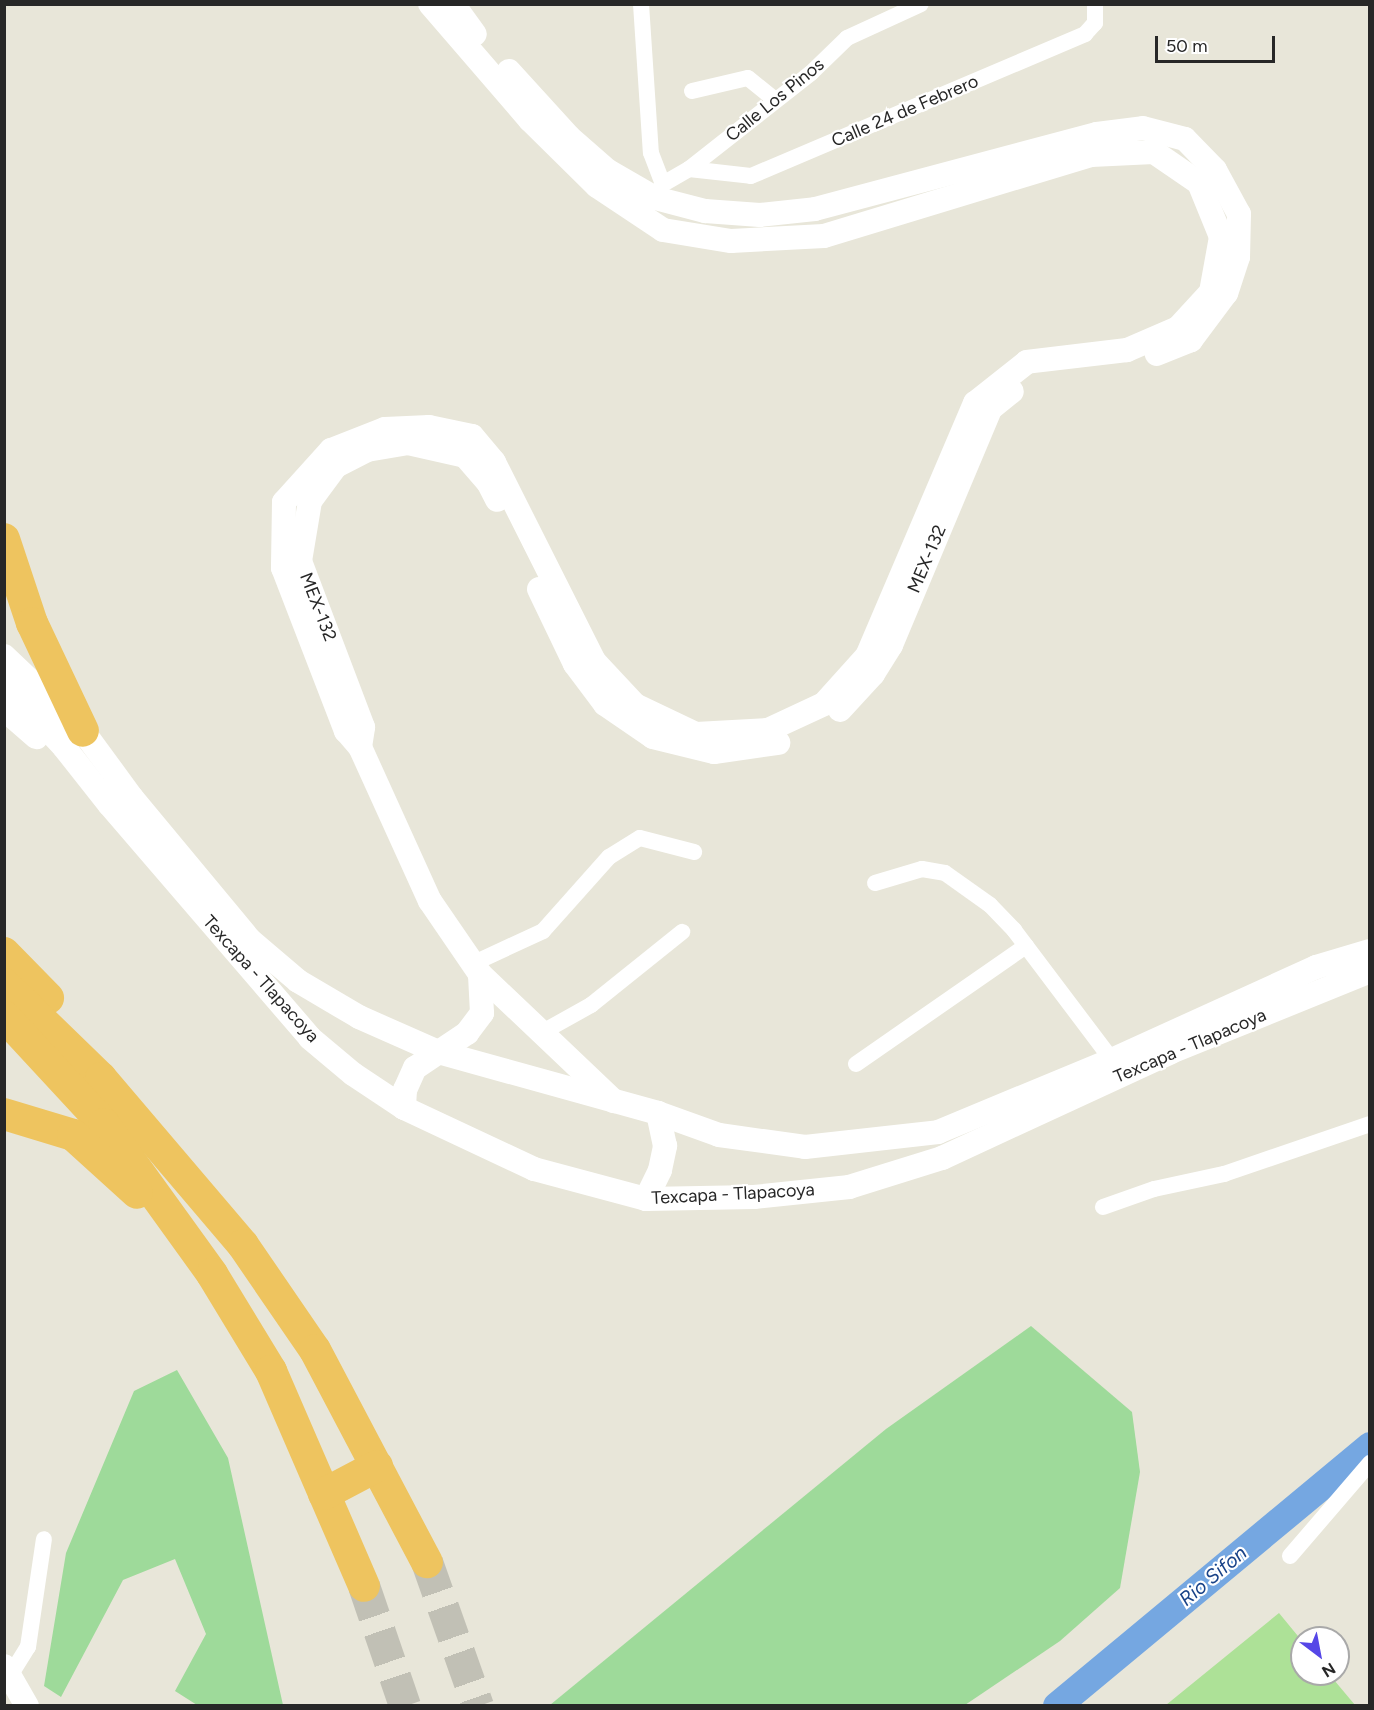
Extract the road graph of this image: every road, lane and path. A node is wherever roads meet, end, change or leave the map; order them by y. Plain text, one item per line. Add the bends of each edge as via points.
1 (430, 4) edge
2 (453, 4) edge
3 (641, 4) edge
4 (921, 4) edge
5 (1095, 4) edge
6 (692, 91) dead end
7 (774, 99) junction
8 (689, 169) junction
9 (659, 191) junction
10 (663, 230) junction
11 (4, 539) edge
12 (4, 656) edge
13 (4, 683) edge
14 (4, 709) edge
15 (83, 731) junction
16 (360, 747) junction
17 (109, 804) junction
18 (694, 852) dead end
19 (875, 883) dead end
20 (682, 932) dead end
21 (1026, 946) junction
22 (1370, 951) edge
23 (4, 953) edge
24 (476, 969) junction
25 (1370, 971) edge
26 (4, 984) edge
27 (4, 1016) edge
28 (539, 1034) junction
29 (438, 1052) junction
30 (1112, 1060) junction
31 (856, 1064) dead end
32 (614, 1101) junction
33 (404, 1108) junction
34 (658, 1113) junction
35 (4, 1114) edge
36 (1370, 1124) edge
37 (646, 1199) junction
38 (1103, 1207) dead end
39 (187, 1239) junction
40 (243, 1245) junction
41 (1370, 1463) edge
42 (377, 1466) junction
43 (324, 1494) junction
44 (44, 1539) dead end
45 (1290, 1556) dead end
46 (427, 1562) tunnel mouth
47 (364, 1586) tunnel mouth
48 (8, 1670) edge
49 (27, 1706) edge

1 - 10 main road via 530,120 597,186
2 - 9 main road, MEX-132 via 569,137 608,171
3 - 9 street via 651,153
4 - 7 street, Calle Los Pinos via 847,38 811,73
5 - 8 street, Calle 24 de Febrero via 1095,23 1085,34 751,177
6 - 7 street via 748,78
7 - 8 street, Calle Los Pinos
8 - 9 street, Calle Los Pinos
9 - 10 street
9 - 16 main road, MEX-132 via 705,211 760,215 815,209 1097,134 1143,128 1185,139 1215,170 1239,214 1238,258 1226,293 1191,340 1139,362 1063,370 1031,379 990,410 891,645 873,674 835,715 777,744 714,752 683,745 653,737 605,704 575,664 488,482 465,456 408,443 367,450 336,466 310,501 300,561 363,727
10 - 16 main road, MEX-132 via 731,241 824,236 1091,155 1154,152 1199,183 1221,237 1211,292 1178,328 1127,350 1027,362 975,404 867,656 824,704 768,730 696,734 635,705 594,661 494,462 472,436 429,427 385,429 331,450 284,502 283,568 346,731
11 - 15 highway via 32,623
12 - 15 main road, Texcapa - Tlapacoya
13 - 17 main road, Texcapa - Tlapacoya via 64,747
14 - 17 main road
15 - 29 main road, Texcapa - Tlapacoya via 132,798 250,940 298,981 359,1017
16 - 24 main road, MEX-132 via 430,901
17 - 33 main road, Texcapa - Tlapacoya via 310,1038 353,1074
18 - 24 street via 640,838 609,857 543,931
19 - 21 street via 922,869 945,873 990,905
20 - 28 street via 591,1005
21 - 30 street
21 - 31 street
22 - 30 main road, Texcapa - Tlapacoya via 1316,967
23 - 40 highway via 117,1069 225,1209
24 - 28 main road
24 - 29 main road via 482,1013 467,1033
25 - 37 main road, Texcapa - Tlapacoya via 1171,1052 942,1158 860,1184 754,1197
26 - 40 highway via 100,1078
27 - 39 highway via 104,1124
28 - 32 main road
29 - 32 main road, Texcapa - Tlapacoya
29 - 33 main road via 415,1068 405,1090
30 - 34 main road, Texcapa - Tlapacoya via 938,1132 878,1142 805,1148 719,1135
32 - 34 main road, Texcapa - Tlapacoya
33 - 37 main road, Texcapa - Tlapacoya via 534,1169
34 - 37 main road via 665,1146 660,1170
35 - 39 highway via 73,1136
36 - 38 street via 1224,1174 1154,1189
39 - 43 highway via 271,1371
40 - 42 highway via 315,1350
41 - 45 street
42 - 43 highway
42 - 46 highway
43 - 47 highway
44 - 48 street via 28,1647
48 - 49 main road

